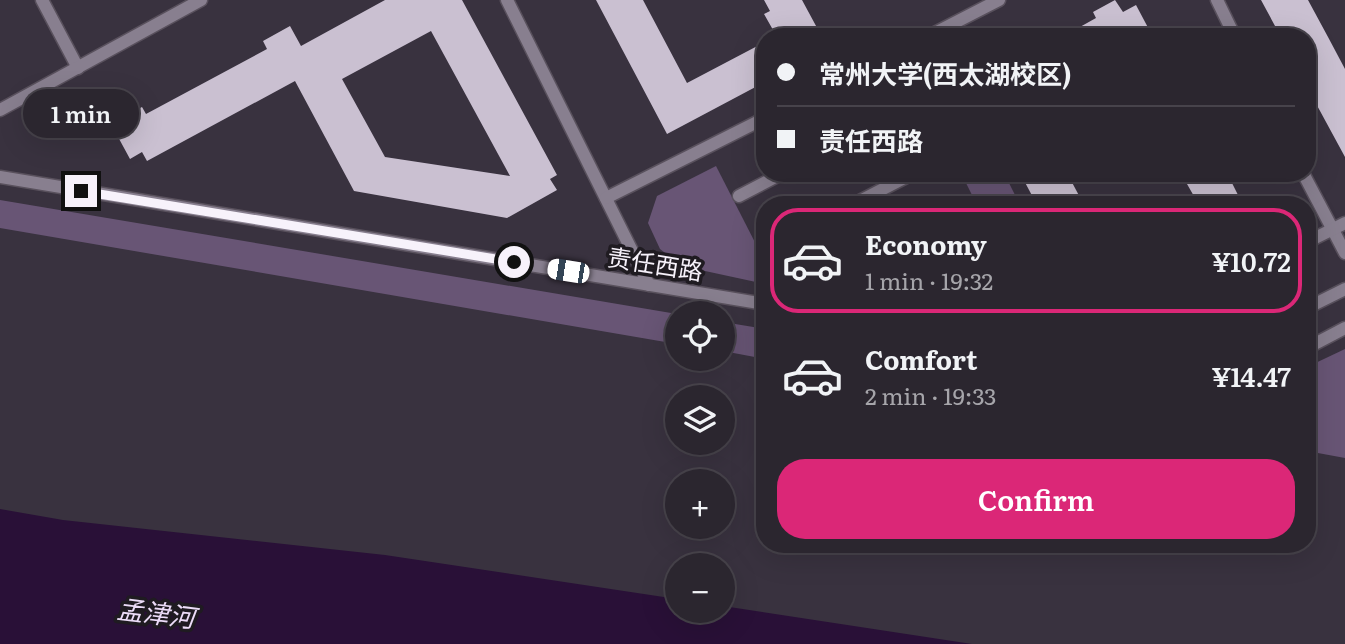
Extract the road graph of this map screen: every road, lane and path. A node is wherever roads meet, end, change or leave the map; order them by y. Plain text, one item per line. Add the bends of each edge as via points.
1 (42, 0) edge
2 (201, 0) edge
3 (507, 0) edge
4 (999, 0) edge
5 (1217, 0) edge
6 (944, 28) edge
7 (1231, 28) edge
8 (78, 68) junction
9 (0, 110) edge
10 (756, 123) edge
11 (0, 177) edge
12 (766, 182) edge
13 (897, 182) edge
14 (739, 196) dead end
15 (869, 196) edge
16 (606, 198) junction
17 (1316, 199) edge
18 (1345, 223) edge
19 (1332, 230) junction
20 (1316, 238) edge
21 (1345, 253) edge
22 (649, 285) junction
23 (1345, 289) edge
24 (756, 303) edge
25 (1316, 304) edge
26 (1345, 328) edge
27 (1316, 343) edge

1 - 8 lane
2 - 8 lane
3 - 16 lane
4 - 6 lane
5 - 7 lane
8 - 9 lane
10 - 16 lane
11 - 22 lane, 责任西路
12 - 14 lane
13 - 15 lane
16 - 22 lane
17 - 19 lane
18 - 19 lane
19 - 20 lane
19 - 21 lane
22 - 24 lane, 责任西路
23 - 25 lane
26 - 27 lane

